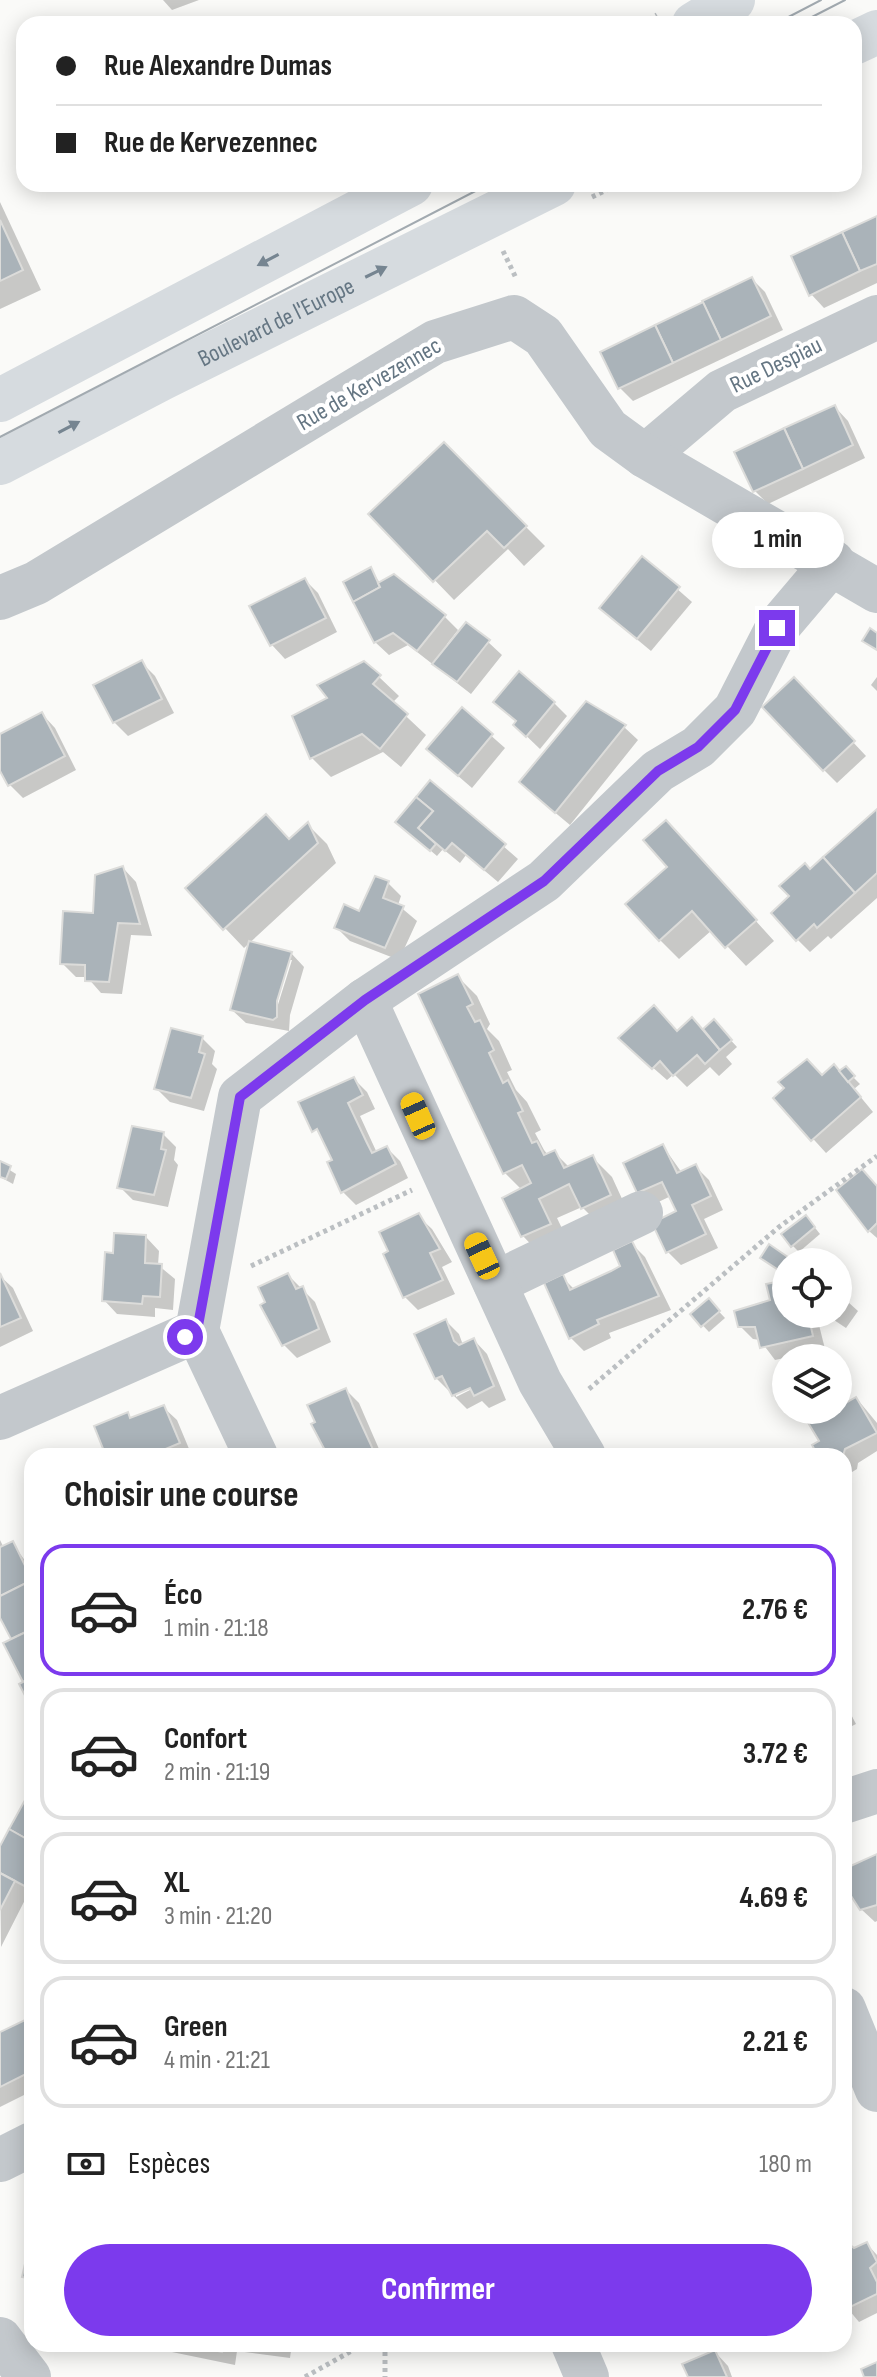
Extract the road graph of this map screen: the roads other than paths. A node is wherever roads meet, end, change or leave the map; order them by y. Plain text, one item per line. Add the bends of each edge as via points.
1 (733, 0) edge
2 (707, 16) edge
3 (396, 192) edge
4 (538, 192) edge
5 (877, 317) edge
6 (0, 400) edge
7 (645, 456) junction
8 (0, 463) edge
9 (833, 562) junction
10 (877, 591) edge
11 (0, 598) edge
12 (365, 1000) junction
13 (641, 1213) dead end
14 (495, 1283) junction
15 (197, 1331) junction
16 (0, 1418) edge
17 (252, 1448) edge
18 (579, 1448) edge
19 (877, 1791) edge
20 (852, 1799) edge
21 (852, 2029) edge
22 (877, 2090) edge
23 (24, 2148) edge
24 (0, 2160) edge
25 (0, 2339) edge
26 (576, 2352) edge
27 (29, 2377) edge
28 (587, 2377) edge

1 - 2 main road
3 -> 6 main road
8 -> 4 main road, Boulevard de l'Europe
5 - 7 street, Rue Despiau via 722,391
7 - 9 street, Rue de Kervezennec
7 - 11 street, Rue de Kervezennec via 608,429 543,336 514,317 435,342 36,583
9 - 10 street, Rue de Kervezennec
9 - 12 street via 777,628 735,710 698,747 658,771 544,881
12 - 14 street
12 - 15 street via 240,1097
13 - 14 street
14 - 18 street via 540,1382
15 - 16 street
15 - 17 street
19 - 20 street
21 - 22 street
23 - 24 street
25 - 27 street
26 - 28 street

